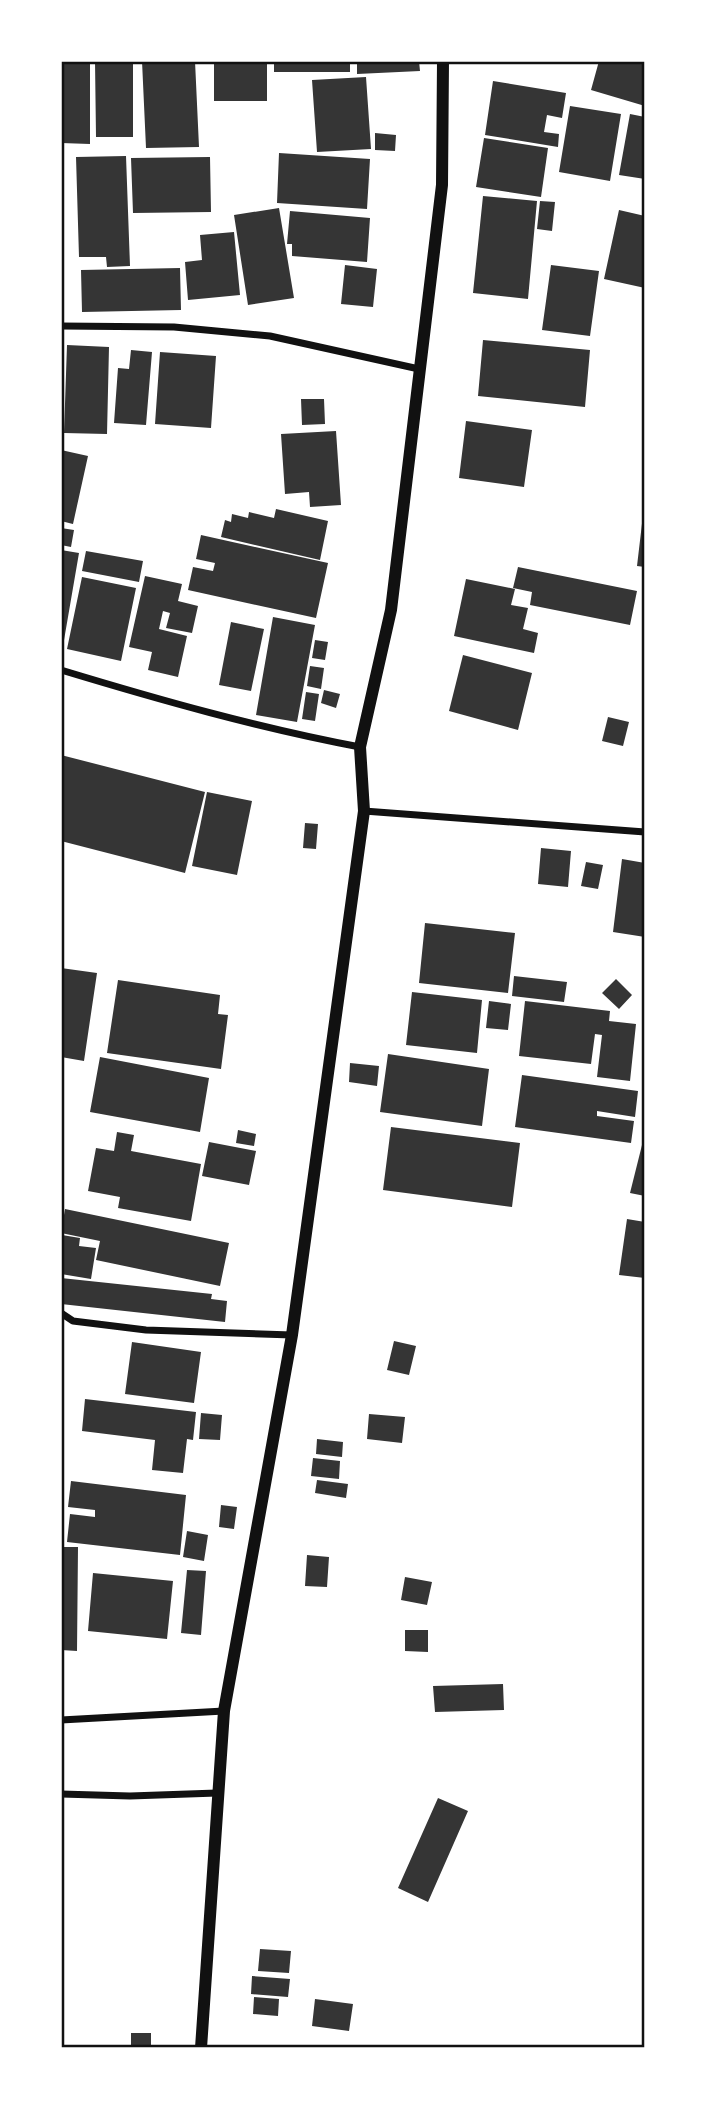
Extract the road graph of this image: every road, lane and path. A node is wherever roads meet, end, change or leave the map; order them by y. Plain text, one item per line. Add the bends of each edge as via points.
1 (443, 61) edge
2 (61, 326) edge
3 (419, 369) junction
4 (61, 670) edge
5 (360, 747) junction
6 (364, 811) junction
7 (645, 832) edge
8 (61, 1313) edge
9 (292, 1335) junction
10 (224, 1711) junction
11 (61, 1720) edge
12 (217, 1793) junction
13 (61, 1794) edge
14 (201, 2048) edge

1 - 3 street via 442,185
2 - 3 street via 174,327 270,336
3 - 5 street via 391,610
4 - 5 street via 305,737
5 - 6 street
6 - 7 street
6 - 9 street
8 - 9 street via 73,1321 146,1330
9 - 10 street
10 - 11 street
10 - 12 street
12 - 13 street
12 - 14 street

